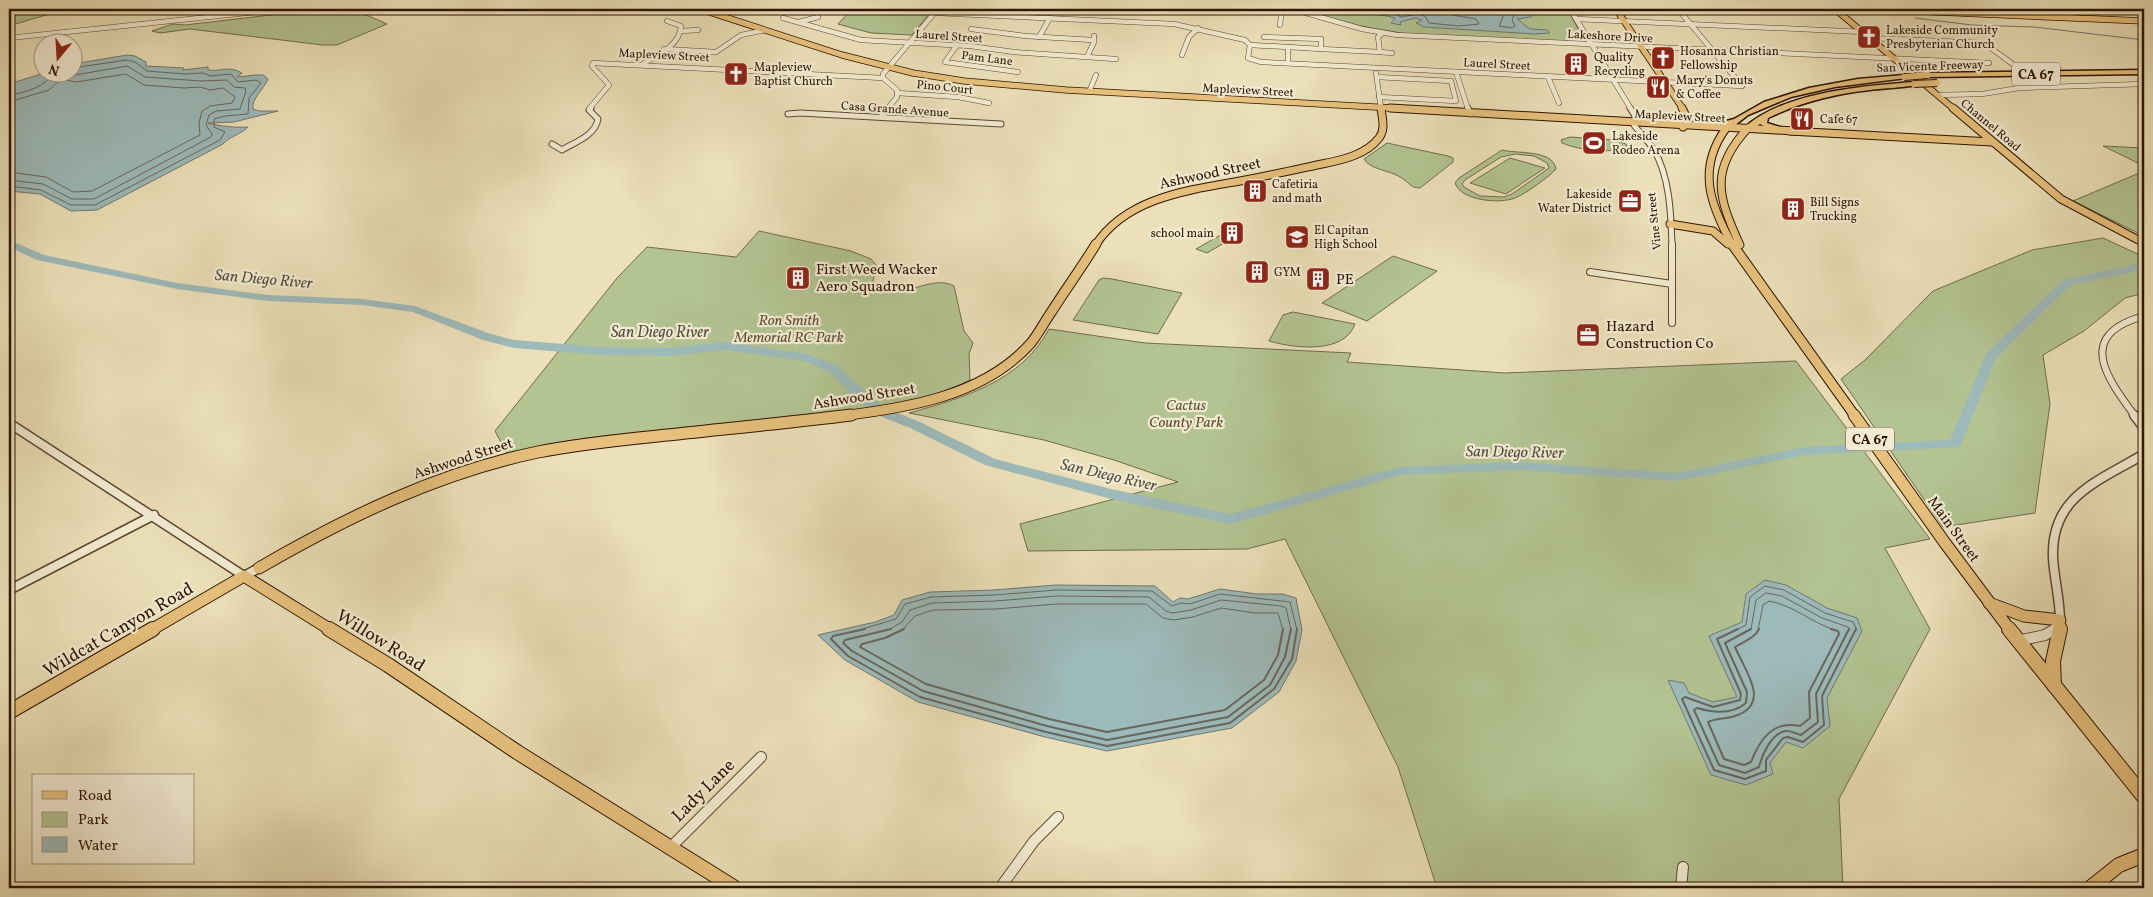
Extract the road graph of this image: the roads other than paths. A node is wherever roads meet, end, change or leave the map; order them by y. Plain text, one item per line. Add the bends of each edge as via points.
1 (284, 9) edge
2 (700, 9) edge
3 (1282, 9) edge
4 (1292, 9) edge
5 (1570, 9) edge
6 (1616, 9) edge
7 (1678, 9) edge
8 (1834, 9) edge
9 (1868, 9) edge
10 (1882, 9) edge
11 (1958, 9) edge
12 (1998, 9) edge
13 (2053, 9) edge
14 (936, 11) edge
15 (1964, 13) junction
16 (2007, 15) junction
17 (818, 17) dead end
18 (784, 18) dead end
19 (1050, 18) junction
20 (2063, 18) junction
21 (1576, 19) junction
22 (667, 21) dead end
23 (1624, 21) junction
24 (2144, 21) edge
25 (799, 22) junction
26 (1691, 24) junction
27 (1280, 25) dead end
28 (1198, 28) junction
29 (971, 29) dead end
30 (698, 30) dead end
31 (765, 30) junction
32 (682, 31) junction
33 (1864, 32) junction
34 (1383, 33) junction
35 (1040, 37) junction
36 (1264, 37) dead end
37 (9, 38) edge
38 (1870, 38) junction
39 (910, 43) junction
40 (1250, 45) junction
41 (1592, 45) junction
42 (957, 46) junction
43 (1288, 47) junction
44 (1642, 47) junction
45 (1321, 49) junction
46 (664, 50) junction
47 (1713, 51) junction
48 (1380, 52) junction
49 (1392, 53) dead end
50 (1182, 55) dead end
51 (1087, 57) junction
52 (1116, 59) dead end
53 (1895, 60) junction
54 (1989, 63) dead end
55 (1288, 64) junction
56 (2014, 64) dead end
57 (641, 65) junction
58 (888, 68) junction
59 (1376, 68) junction
60 (1018, 72) dead end
61 (1456, 72) junction
62 (2144, 72) edge
63 (1096, 75) dead end
64 (1548, 77) junction
65 (883, 78) junction
66 (1377, 78) junction
67 (2144, 79) edge
68 (1612, 80) junction
69 (1667, 83) junction
70 (2144, 84) edge
71 (1089, 92) junction
72 (897, 93) junction
73 (1937, 95) junction
74 (1379, 97) junction
75 (990, 103) dead end
76 (1559, 103) dead end
77 (1381, 108) junction
78 (788, 114) dead end
79 (1470, 114) junction
80 (1685, 114) junction
81 (881, 118) junction
82 (1765, 118) junction
83 (1735, 121) junction
84 (1637, 123) junction
85 (1001, 124) dead end
86 (1686, 126) junction
87 (1710, 126) junction
88 (1728, 128) junction
89 (1745, 129) junction
90 (1764, 130) junction
91 (1776, 130) junction
92 (1795, 131) junction
93 (1738, 138) junction
94 (1715, 142) junction
95 (1992, 142) junction
96 (552, 144) dead end
97 (1716, 210) junction
98 (1670, 224) junction
99 (1694, 227) junction
100 (2144, 244) edge
101 (1752, 271) junction
102 (1590, 272) dead end
103 (1672, 284) junction
104 (2144, 316) edge
105 (1672, 323) dead end
106 (9, 423) edge
107 (2144, 428) edge
108 (2144, 454) edge
109 (154, 516) junction
110 (259, 568) joint
111 (244, 576) junction
112 (9, 590) edge
113 (1988, 602) junction
114 (2060, 623) junction
115 (2017, 641) junction
116 (2054, 686) junction
117 (9, 712) edge
118 (761, 757) dead end
119 (2144, 797) edge
120 (1058, 818) dead end
121 (670, 848) junction
122 (2144, 855) edge
123 (1683, 868) dead end
124 (735, 888) edge
125 (1000, 888) edge
126 (1681, 888) edge
127 (2090, 888) edge

1 - 37 street
2 - 31 main road, Mapleview Street
3 - 27 street
4 - 34 street, Lakeshore Drive
5 - 21 street, Vine Street
6 - 23 main road
7 - 26 street
8 - 33 main road, Channel Road
9 - 10 main road
10 - 15 main road
11 - 15 street
12 - 16 street
13 - 20 street
14 - 19 street
14 - 39 street
15 - 16 main road
16 - 20 main road
17 - 25 street
18 - 25 street, Laurel Street
19 - 28 street
19 - 35 street
20 - 24 main road
21 - 23 street
21 - 41 street, Vine Street
22 - 32 street via 678,24
23 - 26 street
23 - 44 main road
25 - 39 street, Laurel Street via 867,42
26 - 33 street
26 - 47 street
28 - 40 street via 1245,40
28 - 50 street via 1188,37
29 - 35 street
30 - 32 street
31 - 46 street via 736,38 716,52
31 - 58 main road, Mapleview Street
32 - 46 street via 678,39
33 - 38 main road, Channel Road
34 - 41 street, Lakeshore Drive
34 - 48 street via 1378,37
35 - 51 street via 1093,38
36 - 45 street via 1321,37
38 - 53 main road, Channel Road
38 - 56 street via 1984,43
39 - 42 street, Laurel Street
39 - 58 street
40 - 43 street
40 - 55 street, Laurel Street via 1248,58
41 - 44 street, Lakeshore Drive
41 - 68 street, Vine Street
42 - 51 street, Laurel Street
42 - 60 street, Pam Lane via 945,62
43 - 45 street
43 - 55 street
44 - 47 street, Lakeshore Drive
44 - 69 main road
45 - 48 street
46 - 57 street
47 - 53 street, Lakeshore Drive
47 - 69 street, Laurel Street via 1741,87
48 - 49 street
51 - 52 street, Laurel Street
53 - 54 street, Lakeshore Drive
53 - 73 main road, Channel Road
55 - 59 street, Laurel Street
57 - 65 street, Mapleview Street
57 - 96 street, Mapleview Street via 593,63 594,69 609,84 589,110 597,117 598,123 589,134 562,150
58 - 65 street
58 - 71 main road, Mapleview Street via 1018,87
59 - 61 street, Laurel Street
59 - 66 street, Ashwood Street
61 - 64 street, Laurel Street
61 - 79 street
62 - 83 highway, San Vicente Freeway / CA 67, bridge via 1862,80 1813,89 1769,103
63 - 71 street
64 - 68 street, Laurel Street
64 - 76 street
65 - 72 street
66 - 74 street, Ashwood Street
66 - 74 street via 1451,81 1456,101
67 - 82 highway, San Vicente Freeway / CA 67, bridge via 1937,83 1844,91 1785,107
68 - 69 street, Laurel Street
68 - 84 street, Vine Street
69 - 80 main road
70 - 73 street via 2019,88 1982,94
71 - 77 main road, Mapleview Street
72 - 75 street, Pino Court via 958,97
72 - 81 street
73 - 95 main road, Channel Road
74 - 77 street, Ashwood Street
77 - 79 main road, Mapleview Street
77 - 110 main road, Ashwood Street via 1381,136 1346,157 1188,191 1128,213 1103,233 1029,344 999,369 957,390 924,402 873,412 589,443 501,460 393,497 323,531
78 - 81 street, Casa Grande Avenue
79 - 84 main road, Mapleview Street
80 - 86 main road
80 - 87 main road via 1693,122
81 - 85 street, Casa Grande Avenue
82 - 89 highway, San Vicente Freeway / CA 67
82 - 91 highway via 1763,124
83 - 87 highway
83 - 88 highway, San Vicente Freeway / CA 67
83 - 89 highway
84 - 86 main road, Mapleview Street
84 - 98 street, Vine Street via 1655,151 1662,170
86 - 87 main road, Mapleview Street
86 - 88 main road, Mapleview Street
86 - 94 main road via 1708,131
87 - 88 main road, Mapleview Street
88 - 89 main road, Mapleview Street
88 - 93 main road
88 - 94 main road, Main Street / CA 67
89 - 90 main road, Mapleview Street
89 - 91 main road, Mapleview Street
89 - 93 main road, Main Street / CA 67
90 - 92 main road, Mapleview Street
90 - 93 main road
91 - 92 main road, Mapleview Street
92 - 95 main road, Mapleview Street
93 - 101 main road, Main Street / CA 67 via 1723,162 1722,197 1730,224
94 - 97 main road, Main Street / CA 67 via 1708,166
95 - 100 main road, Channel Road via 2061,199
97 - 99 main road via 1714,224
97 - 101 main road, Main Street / CA 67 via 1731,242
98 - 99 main road
98 - 103 street, Vine Street
99 - 101 main road via 1717,233
101 - 113 main road, Main Street / CA 67
102 - 103 street
103 - 105 street, Vine Street
104 - 107 street via 2108,336 2101,351 2109,376
106 - 109 street, Willow Road
108 - 114 street via 2082,490 2063,511 2055,530 2053,556
109 - 111 street, Willow Road
109 - 112 street
110 - 111 street, Ashwood Street
111 - 117 main road, Wildcat Canyon Road
111 - 121 main road, Willow Road
113 - 114 main road via 2024,617
113 - 115 main road, Main Street / CA 67
114 - 115 street via 2045,635
114 - 116 main road via 2052,666
115 - 116 main road, Main Street / CA 67
116 - 119 main road, Main Street / CA 67
118 - 121 street, Lady Lane
120 - 125 street via 1046,826
121 - 124 main road, Willow Road
122 - 127 main road via 2119,865
123 - 126 street

